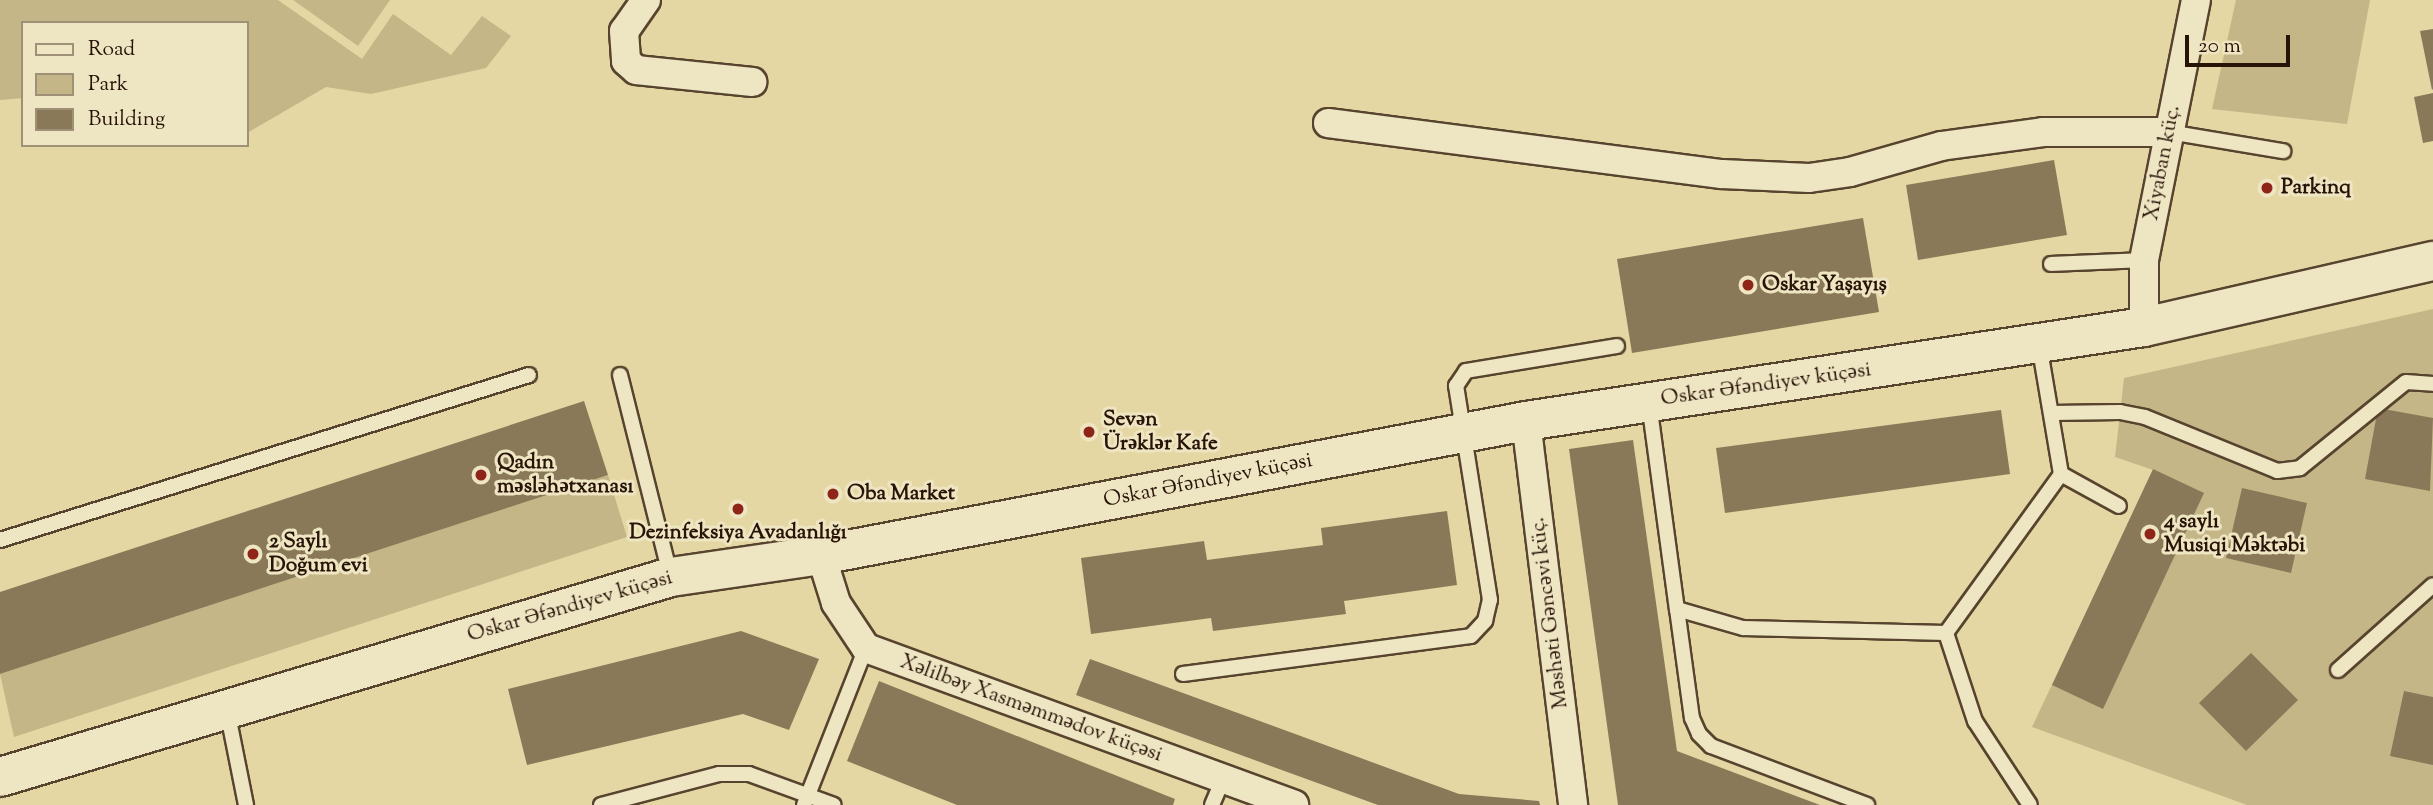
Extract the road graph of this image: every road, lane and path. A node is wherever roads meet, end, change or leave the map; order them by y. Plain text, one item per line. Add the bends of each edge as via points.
1 (646, 0) edge
2 (2196, 0) edge
3 (752, 82) dead end
4 (1328, 123) dead end
5 (2169, 132) junction
6 (2283, 151) dead end
7 (2144, 260) junction
8 (2433, 261) edge
9 (2051, 264) dead end
10 (2144, 327) junction
11 (2039, 344) junction
12 (1617, 346) dead end
13 (529, 375) dead end
14 (620, 375) dead end
15 (2433, 384) edge
16 (1649, 402) junction
17 (2052, 413) junction
18 (1526, 421) junction
19 (1464, 433) junction
20 (2061, 474) junction
21 (2119, 506) dead end
22 (0, 540) edge
23 (821, 555) junction
24 (671, 577) junction
25 (2433, 585) edge
26 (1677, 609) junction
27 (1946, 633) junction
28 (866, 648) junction
29 (2338, 670) dead end
30 (1183, 674) dead end
31 (227, 709) junction
32 (0, 777) edge
33 (1223, 779) junction
34 (806, 800) edge
35 (246, 805) edge
36 (601, 805) edge
37 (834, 805) edge
38 (1212, 805) edge
39 (1294, 805) edge
40 (1573, 805) edge
41 (1867, 805) edge
42 (2030, 805) edge

1 - 3 street via 624,31 626,61 636,71
2 - 5 street, Xiyaban küç.
4 - 5 street via 1722,174 1809,178 1850,173 1941,146 2043,132
5 - 6 lane
5 - 7 street, Xiyaban küç.
7 - 9 lane
7 - 10 street, Xiyaban küç.
8 - 10 street, Oskar Əfəndiyev küçəsi
10 - 11 street, Oskar Əfəndiyev küçəsi
11 - 16 street, Oskar Əfəndiyev küçəsi
11 - 17 lane
12 - 19 lane via 1466,371 1456,386
13 - 22 lane
14 - 24 lane
15 - 17 lane via 2406,382 2300,468 2277,471 2145,417 2120,412
16 - 18 street, Oskar Əfəndiyev küçəsi
16 - 26 lane
17 - 20 lane
18 - 19 street, Oskar Əfəndiyev küçəsi
18 - 40 street, Məshəti Gəncəvi küç.
19 - 23 street, Oskar Əfəndiyev küçəsi
19 - 30 lane via 1490,600 1485,621 1471,636
20 - 21 lane
20 - 27 lane
23 - 24 street, Oskar Əfəndiyev küçəsi
23 - 28 street via 836,604
24 - 31 street, Oskar Əfəndiyev küçəsi
25 - 29 lane
26 - 27 lane via 1743,628
26 - 41 lane via 1692,718 1699,734 1711,746
27 - 42 lane via 1975,721
28 - 33 street, Xəlilbəy Xasməmmədov küçəsi
28 - 34 lane
31 - 32 street, Oskar Əfəndiyev küçəsi
31 - 35 lane
33 - 38 lane
33 - 39 street, Xəlilbəy Xasməmmədov küçəsi
34 - 36 lane via 749,774 719,774
34 - 37 lane

